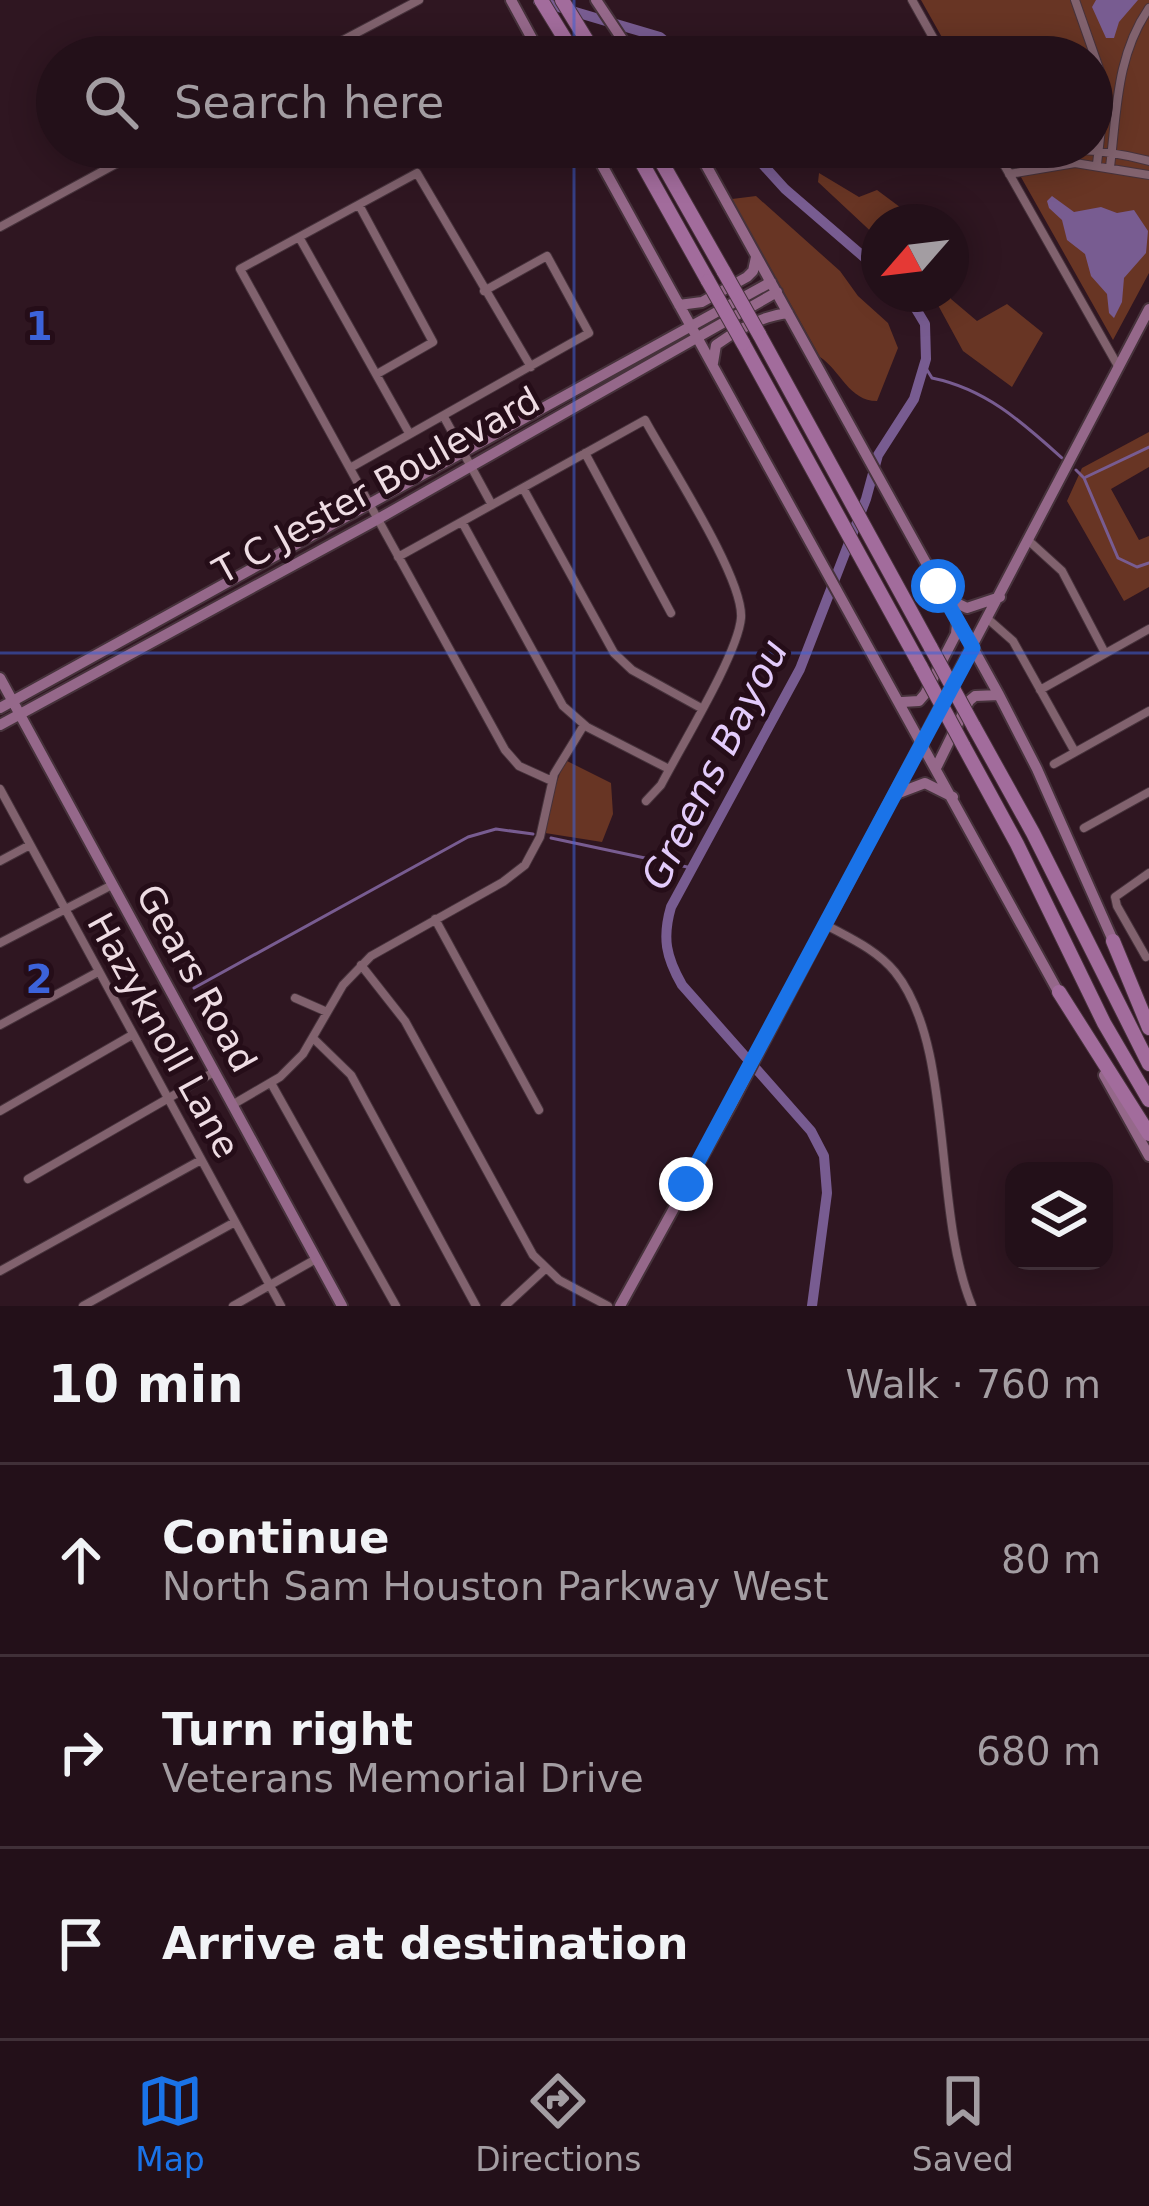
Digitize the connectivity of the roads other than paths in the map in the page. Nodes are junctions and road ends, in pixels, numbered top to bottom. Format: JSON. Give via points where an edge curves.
{"nodes":[{"id":1,"x":419,"y":0,"type":"edge"},
{"id":2,"x":511,"y":0,"type":"edge"},
{"id":3,"x":541,"y":0,"type":"edge"},
{"id":4,"x":562,"y":0,"type":"edge"},
{"id":5,"x":596,"y":0,"type":"edge"},
{"id":6,"x":912,"y":0,"type":"edge"},
{"id":7,"x":1076,"y":0,"type":"edge"},
{"id":8,"x":1149,"y":8,"type":"edge"},
{"id":9,"x":351,"y":36,"type":"edge"},
{"id":10,"x":530,"y":36,"type":"edge"},
{"id":11,"x":563,"y":36,"type":"edge"},
{"id":12,"x":584,"y":36,"type":"edge"},
{"id":13,"x":620,"y":36,"type":"edge"},
{"id":14,"x":932,"y":36,"type":"edge"},
{"id":15,"x":1088,"y":36,"type":"edge"},
{"id":16,"x":1115,"y":112,"type":"joint"},
{"id":17,"x":1113,"y":140,"type":"edge"},
{"id":18,"x":1113,"y":154,"type":"edge"},
{"id":19,"x":1149,"y":161,"type":"edge"},
{"id":20,"x":1113,"y":167,"type":"edge"},
{"id":21,"x":108,"y":168,"type":"edge"},
{"id":22,"x":604,"y":168,"type":"edge"},
{"id":23,"x":644,"y":168,"type":"edge"},
{"id":24,"x":665,"y":168,"type":"edge"},
{"id":25,"x":707,"y":168,"type":"edge"},
{"id":26,"x":1006,"y":168,"type":"edge"},
{"id":27,"x":1045,"y":168,"type":"edge"},
{"id":28,"x":1009,"y":174,"type":"junction"},
{"id":29,"x":1149,"y":176,"type":"edge"},
{"id":30,"x":359,"y":205,"type":"junction"},
{"id":31,"x":0,"y":227,"type":"edge"},
{"id":32,"x":299,"y":236,"type":"junction"},
{"id":33,"x":756,"y":255,"type":"junction"},
{"id":34,"x":774,"y":287,"type":"junction"},
{"id":35,"x":484,"y":291,"type":"junction"},
{"id":36,"x":679,"y":305,"type":"junction"},
{"id":37,"x":1149,"y":309,"type":"edge"},
{"id":38,"x":788,"y":313,"type":"junction"},
{"id":39,"x":694,"y":332,"type":"junction"},
{"id":40,"x":712,"y":365,"type":"junction"},
{"id":41,"x":531,"y":367,"type":"junction"},
{"id":42,"x":1119,"y":367,"type":"junction"},
{"id":43,"x":377,"y":374,"type":"junction"},
{"id":44,"x":554,"y":404,"type":"junction"},
{"id":45,"x":444,"y":416,"type":"junction"},
{"id":46,"x":561,"y":417,"type":"junction"},
{"id":47,"x":409,"y":433,"type":"junction"},
{"id":48,"x":464,"y":453,"type":"junction"},
{"id":49,"x":585,"y":453,"type":"junction"},
{"id":50,"x":471,"y":466,"type":"junction"},
{"id":51,"x":350,"y":468,"type":"junction"},
{"id":52,"x":523,"y":488,"type":"junction"},
{"id":53,"x":370,"y":505,"type":"junction"},
{"id":54,"x":492,"y":505,"type":"junction"},
{"id":55,"x":378,"y":519,"type":"junction"},
{"id":56,"x":461,"y":522,"type":"junction"},
{"id":57,"x":1029,"y":541,"type":"junction"},
{"id":58,"x":398,"y":557,"type":"junction"},
{"id":59,"x":223,"y":586,"type":"junction"},
{"id":60,"x":945,"y":597,"type":"junction"},
{"id":61,"x":1000,"y":597,"type":"junction"},
{"id":62,"x":230,"y":600,"type":"junction"},
{"id":63,"x":671,"y":614,"type":"dead end"},
{"id":64,"x":956,"y":619,"type":"junction"},
{"id":65,"x":988,"y":619,"type":"junction"},
{"id":66,"x":1149,"y":629,"type":"edge"},
{"id":67,"x":973,"y":648,"type":"junction"},
{"id":68,"x":105,"y":651,"type":"junction"},
{"id":69,"x":1106,"y":653,"type":"junction"},
{"id":70,"x":112,"y":664,"type":"junction"},
{"id":71,"x":0,"y":678,"type":"edge"},
{"id":72,"x":1040,"y":690,"type":"junction"},
{"id":73,"x":999,"y":695,"type":"junction"},
{"id":74,"x":13,"y":702,"type":"junction"},
{"id":75,"x":902,"y":702,"type":"junction"},
{"id":76,"x":701,"y":708,"type":"junction"},
{"id":77,"x":0,"y":709,"type":"edge"},
{"id":78,"x":1149,"y":711,"type":"edge"},
{"id":79,"x":20,"y":714,"type":"junction"},
{"id":80,"x":0,"y":725,"type":"edge"},
{"id":81,"x":584,"y":725,"type":"junction"},
{"id":82,"x":923,"y":742,"type":"junction"},
{"id":83,"x":1075,"y":752,"type":"junction"},
{"id":84,"x":1054,"y":764,"type":"dead end"},
{"id":85,"x":937,"y":766,"type":"junction"},
{"id":86,"x":669,"y":770,"type":"junction"},
{"id":87,"x":552,"y":781,"type":"junction"},
{"id":88,"x":0,"y":789,"type":"edge"},
{"id":89,"x":1149,"y":792,"type":"edge"},
{"id":90,"x":896,"y":794,"type":"junction"},
{"id":91,"x":953,"y":796,"type":"junction"},
{"id":92,"x":646,"y":801,"type":"dead end"},
{"id":93,"x":1084,"y":828,"type":"dead end"},
{"id":94,"x":30,"y":845,"type":"junction"},
{"id":95,"x":0,"y":861,"type":"edge"},
{"id":96,"x":1149,"y":873,"type":"edge"},
{"id":97,"x":112,"y":885,"type":"junction"},
{"id":98,"x":65,"y":910,"type":"junction"},
{"id":99,"x":435,"y":919,"type":"junction"},
{"id":100,"x":826,"y":925,"type":"junction"},
{"id":101,"x":1113,"y":941,"type":"junction"},
{"id":102,"x":0,"y":943,"type":"edge"},
{"id":103,"x":1144,"y":958,"type":"edge"},
{"id":104,"x":361,"y":965,"type":"junction"},
{"id":105,"x":98,"y":972,"type":"junction"},
{"id":106,"x":1059,"y":992,"type":"junction"},
{"id":107,"x":295,"y":998,"type":"dead end"},
{"id":108,"x":327,"y":1012,"type":"junction"},
{"id":109,"x":1149,"y":1014,"type":"edge"},
{"id":110,"x":1104,"y":1023,"type":"junction"},
{"id":111,"x":0,"y":1025,"type":"edge"},
{"id":112,"x":1149,"y":1028,"type":"edge"},
{"id":113,"x":132,"y":1035,"type":"junction"},
{"id":114,"x":314,"y":1039,"type":"junction"},
{"id":115,"x":1149,"y":1064,"type":"edge"},
{"id":116,"x":214,"y":1072,"type":"junction"},
{"id":117,"x":272,"y":1083,"type":"junction"},
{"id":118,"x":167,"y":1098,"type":"junction"},
{"id":119,"x":1149,"y":1100,"type":"edge"},
{"id":120,"x":232,"y":1105,"type":"junction"},
{"id":121,"x":539,"y":1110,"type":"dead end"},
{"id":122,"x":0,"y":1111,"type":"edge"},
{"id":123,"x":1149,"y":1120,"type":"edge"},
{"id":124,"x":1149,"y":1134,"type":"edge"},
{"id":125,"x":1149,"y":1156,"type":"edge"},
{"id":126,"x":201,"y":1160,"type":"junction"},
{"id":127,"x":28,"y":1179,"type":"dead end"},
{"id":128,"x":235,"y":1222,"type":"junction"},
{"id":129,"x":316,"y":1259,"type":"junction"},
{"id":130,"x":545,"y":1269,"type":"junction"},
{"id":131,"x":0,"y":1271,"type":"edge"},
{"id":132,"x":270,"y":1285,"type":"junction"},
{"id":133,"x":83,"y":1306,"type":"edge"},
{"id":134,"x":233,"y":1306,"type":"edge"},
{"id":135,"x":281,"y":1306,"type":"edge"},
{"id":136,"x":341,"y":1306,"type":"edge"},
{"id":137,"x":396,"y":1306,"type":"edge"},
{"id":138,"x":476,"y":1306,"type":"edge"},
{"id":139,"x":506,"y":1306,"type":"edge"},
{"id":140,"x":608,"y":1306,"type":"edge"},
{"id":141,"x":620,"y":1306,"type":"edge"},
{"id":142,"x":972,"y":1306,"type":"edge"}],
"edges":[{"from":1,"to":9,"type":"street"},
{"from":2,"to":10,"type":"main road"},
{"from":3,"to":11,"type":"highway"},
{"from":4,"to":12,"type":"highway"},
{"from":5,"to":13,"type":"main road"},
{"from":6,"to":14,"type":"street"},
{"from":7,"to":15,"type":"street"},
{"from":8,"to":16,"type":"street","via":[[1126,52]]},
{"from":16,"to":17,"type":"street"},
{"from":18,"to":19,"type":"street"},
{"from":20,"to":29,"type":"street"},
{"from":21,"to":31,"type":"street"},
{"from":22,"to":36,"type":"main road"},
{"from":23,"to":110,"type":"highway","bridge":true,"via":[[1017,844]]},
{"from":24,"to":115,"type":"highway","bridge":true,"via":[[1033,833]]},
{"from":25,"to":33,"type":"main road"},
{"from":26,"to":28,"type":"street"},
{"from":27,"to":28,"type":"street"},
{"from":28,"to":42,"type":"street"},
{"from":30,"to":32,"type":"street"},
{"from":30,"to":35,"type":"street","via":[[417,173]]},
{"from":30,"to":43,"type":"street","via":[[433,342]]},
{"from":32,"to":43,"type":"street"},
{"from":32,"to":51,"type":"street","via":[[240,269]]},
{"from":33,"to":34,"type":"main road"},
{"from":33,"to":36,"type":"main road","via":[[747,277]]},
{"from":34,"to":38,"type":"main road"},
{"from":34,"to":39,"type":"main road","name":"T C Jester Boulevard"},
{"from":35,"to":41,"type":"street"},
{"from":35,"to":41,"type":"street","via":[[548,256],[589,333]]},
{"from":36,"to":39,"type":"main road"},
{"from":37,"to":42,"type":"main road"},
{"from":38,"to":40,"type":"main road","via":[[723,339]]},
{"from":38,"to":60,"type":"main road"},
{"from":39,"to":40,"type":"main road"},
{"from":39,"to":44,"type":"main road","name":"T C Jester Boulevard"},
{"from":39,"to":46,"type":"main road","name":"T C Jester Boulevard"},
{"from":40,"to":75,"type":"main road"},
{"from":41,"to":45,"type":"street"},
{"from":42,"to":57,"type":"main road"},
{"from":43,"to":47,"type":"street"},
{"from":44,"to":46,"type":"main road"},
{"from":44,"to":48,"type":"main road","name":"T C Jester Boulevard"},
{"from":45,"to":47,"type":"street"},
{"from":45,"to":48,"type":"street"},
{"from":46,"to":50,"type":"main road","name":"T C Jester Boulevard"},
{"from":47,"to":51,"type":"street"},
{"from":48,"to":50,"type":"street"},
{"from":48,"to":53,"type":"main road","name":"T C Jester Boulevard"},
{"from":49,"to":52,"type":"street"},
{"from":49,"to":63,"type":"street"},
{"from":49,"to":76,"type":"street","via":[[645,420],[727,570],[740,602],[738,634]]},
{"from":50,"to":54,"type":"street"},
{"from":50,"to":55,"type":"main road","name":"T C Jester Boulevard"},
{"from":51,"to":53,"type":"street"},
{"from":52,"to":54,"type":"street"},
{"from":52,"to":76,"type":"street","via":[[614,653]]},
{"from":53,"to":55,"type":"street"},
{"from":53,"to":59,"type":"main road","name":"T C Jester Boulevard"},
{"from":54,"to":56,"type":"street"},
{"from":55,"to":58,"type":"street"},
{"from":55,"to":62,"type":"main road","name":"T C Jester Boulevard"},
{"from":56,"to":58,"type":"street"},
{"from":56,"to":81,"type":"street","via":[[558,699]]},
{"from":57,"to":61,"type":"main road"},
{"from":57,"to":69,"type":"street","via":[[1062,572]]},
{"from":58,"to":87,"type":"street","via":[[505,750]]},
{"from":59,"to":62,"type":"main road"},
{"from":59,"to":68,"type":"main road","name":"T C Jester Boulevard"},
{"from":60,"to":61,"type":"main road","via":[[967,608]]},
{"from":60,"to":64,"type":"main road"},
{"from":61,"to":65,"type":"main road"},
{"from":62,"to":70,"type":"main road","name":"T C Jester Boulevard"},
{"from":64,"to":67,"type":"main road"},
{"from":64,"to":75,"type":"main road","via":[[925,694]]},
{"from":65,"to":67,"type":"main road"},
{"from":65,"to":72,"type":"street","via":[[1013,641]]},
{"from":66,"to":69,"type":"street"},
{"from":67,"to":73,"type":"main road"},
{"from":67,"to":82,"type":"main road"},
{"from":68,"to":70,"type":"main road"},
{"from":68,"to":74,"type":"main road","name":"T C Jester Boulevard"},
{"from":69,"to":72,"type":"street"},
{"from":70,"to":79,"type":"main road","name":"T C Jester Boulevard"},
{"from":71,"to":74,"type":"main road","name":"Gears Road"},
{"from":72,"to":83,"type":"street"},
{"from":73,"to":85,"type":"main road","via":[[969,701]]},
{"from":73,"to":101,"type":"main road"},
{"from":74,"to":77,"type":"main road","name":"T C Jester Boulevard"},
{"from":74,"to":79,"type":"main road","name":"Gears Road"},
{"from":75,"to":82,"type":"main road"},
{"from":76,"to":86,"type":"street"},
{"from":78,"to":83,"type":"street"},
{"from":79,"to":80,"type":"main road","name":"T C Jester Boulevard"},
{"from":79,"to":97,"type":"main road","name":"Gears Road"},
{"from":81,"to":86,"type":"street"},
{"from":81,"to":87,"type":"street"},
{"from":82,"to":85,"type":"main road"},
{"from":82,"to":90,"type":"main road"},
{"from":83,"to":84,"type":"street"},
{"from":85,"to":91,"type":"main road"},
{"from":86,"to":92,"type":"street"},
{"from":87,"to":99,"type":"street","via":[[525,865]]},
{"from":88,"to":94,"type":"street","name":"Hazyknoll Lane"},
{"from":89,"to":93,"type":"street"},
{"from":90,"to":91,"type":"main road","via":[[925,783]]},
{"from":90,"to":100,"type":"main road"},
{"from":91,"to":106,"type":"main road"},
{"from":94,"to":95,"type":"street"},
{"from":94,"to":98,"type":"street","name":"Hazyknoll Lane"},
{"from":96,"to":103,"type":"street","via":[[1115,897]]},
{"from":97,"to":98,"type":"street"},
{"from":97,"to":116,"type":"main road","name":"Gears Road"},
{"from":98,"to":102,"type":"street"},
{"from":98,"to":105,"type":"street","name":"Hazyknoll Lane"},
{"from":99,"to":104,"type":"street"},
{"from":99,"to":121,"type":"street"},
{"from":100,"to":141,"type":"main road"},
{"from":100,"to":142,"type":"street","via":[[892,968],[922,1026],[950,1225]]},
{"from":101,"to":109,"type":"main road"},
{"from":101,"to":112,"type":"highway"},
{"from":104,"to":108,"type":"street"},
{"from":104,"to":130,"type":"street","via":[[405,1021]]},
{"from":105,"to":111,"type":"street"},
{"from":105,"to":113,"type":"street","name":"Hazyknoll Lane"},
{"from":106,"to":124,"type":"highway"},
{"from":106,"to":125,"type":"main road"},
{"from":107,"to":108,"type":"street"},
{"from":108,"to":114,"type":"street"},
{"from":110,"to":119,"type":"highway"},
{"from":110,"to":123,"type":"highway"},
{"from":113,"to":118,"type":"street","name":"Hazyknoll Lane"},
{"from":113,"to":122,"type":"street"},
{"from":114,"to":117,"type":"street"},
{"from":114,"to":138,"type":"street","via":[[351,1075]]},
{"from":116,"to":118,"type":"street"},
{"from":116,"to":120,"type":"main road","name":"Gears Road"},
{"from":117,"to":120,"type":"street"},
{"from":117,"to":137,"type":"street"},
{"from":118,"to":126,"type":"street","name":"Hazyknoll Lane"},
{"from":118,"to":127,"type":"street"},
{"from":120,"to":129,"type":"main road","name":"Gears Road"},
{"from":126,"to":128,"type":"street","name":"Hazyknoll Lane"},
{"from":126,"to":131,"type":"street"},
{"from":128,"to":132,"type":"street","name":"Hazyknoll Lane"},
{"from":128,"to":133,"type":"street"},
{"from":129,"to":132,"type":"street"},
{"from":129,"to":136,"type":"main road","name":"Gears Road"},
{"from":130,"to":139,"type":"street"},
{"from":130,"to":140,"type":"street"},
{"from":132,"to":134,"type":"street"},
{"from":132,"to":135,"type":"street","name":"Hazyknoll Lane"}]}
